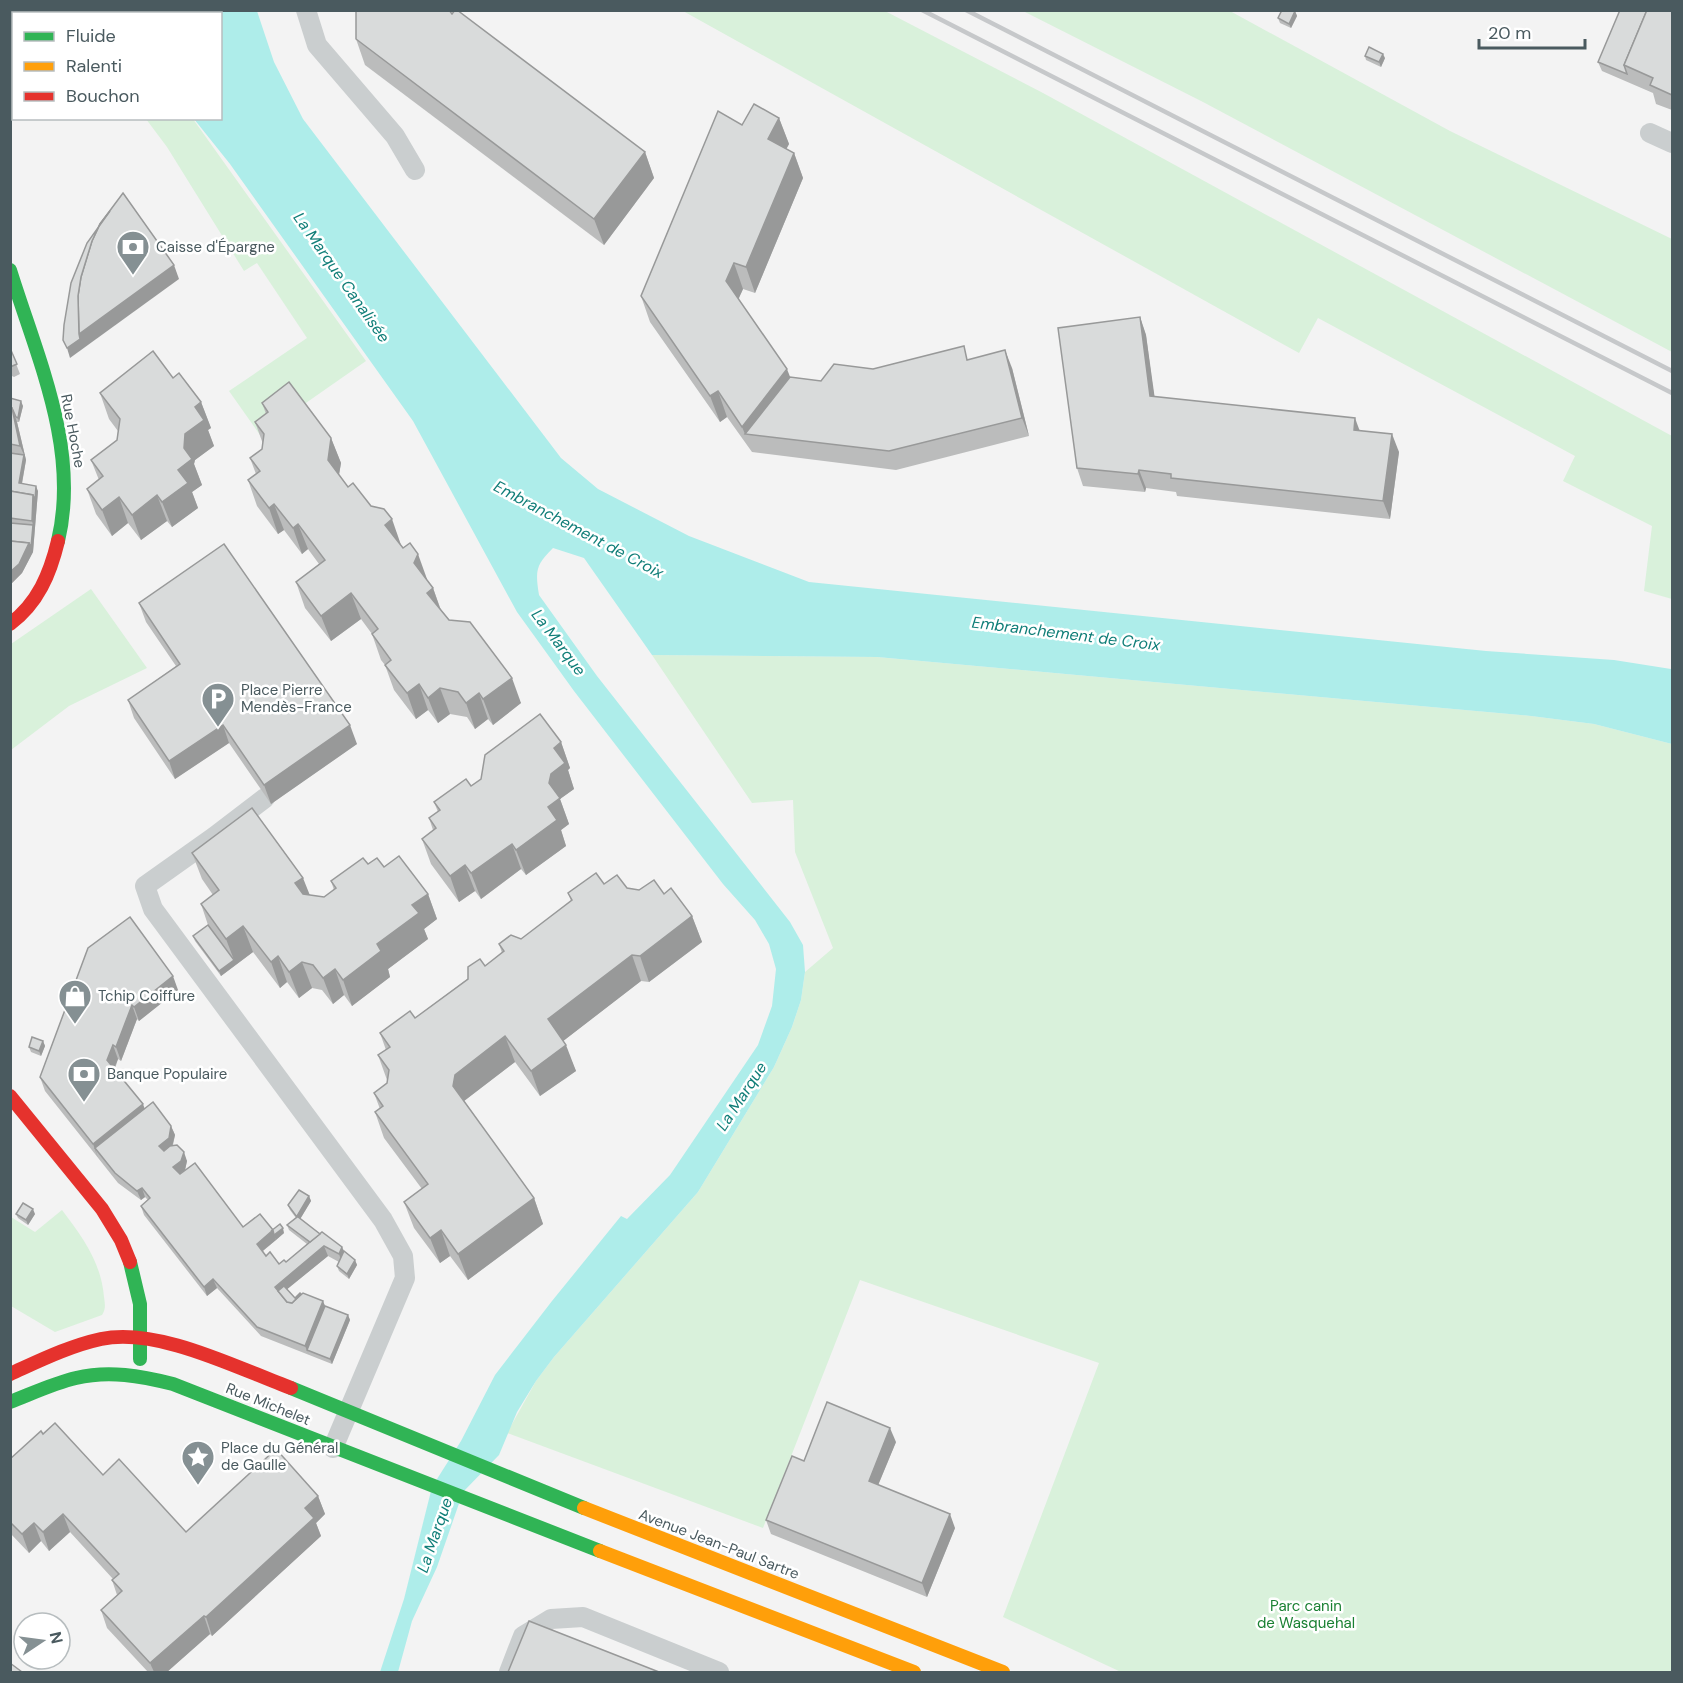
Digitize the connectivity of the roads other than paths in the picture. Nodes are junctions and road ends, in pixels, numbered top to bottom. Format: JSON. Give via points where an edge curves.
{"nodes":[{"id":1,"x":306,"y":10,"type":"edge"},
{"id":2,"x":1650,"y":133,"type":"dead end"},
{"id":3,"x":1672,"y":143,"type":"edge"},
{"id":4,"x":415,"y":170,"type":"dead end"},
{"id":5,"x":10,"y":270,"type":"edge"},
{"id":6,"x":10,"y":624,"type":"edge"},
{"id":7,"x":265,"y":798,"type":"edge"},
{"id":8,"x":10,"y":1096,"type":"edge"},
{"id":9,"x":142,"y":1338,"type":"junction"},
{"id":10,"x":10,"y":1374,"type":"edge"},
{"id":11,"x":139,"y":1376,"type":"junction"},
{"id":12,"x":10,"y":1402,"type":"edge"},
{"id":13,"x":349,"y":1411,"type":"junction"},
{"id":14,"x":417,"y":1440,"type":"junction"},
{"id":15,"x":333,"y":1448,"type":"junction"},
{"id":16,"x":397,"y":1472,"type":"junction"},
{"id":17,"x":509,"y":1672,"type":"edge"},
{"id":18,"x":719,"y":1672,"type":"edge"},
{"id":19,"x":914,"y":1672,"type":"edge"},
{"id":20,"x":1003,"y":1672,"type":"edge"}],
"edges":[{"from":1,"to":4,"type":"lane","via":[[317,45],[394,136]]},
{"from":2,"to":3,"type":"lane"},
{"from":5,"to":6,"type":"street","name":"Rue Hoche","via":[[58,420],[66,476],[61,531],[46,582],[26,612]]},
{"from":7,"to":13,"type":"lane","via":[[145,886],[153,909],[383,1220],[403,1256],[405,1278]]},
{"from":8,"to":9,"type":"street","via":[[100,1207],[125,1248],[138,1287]]},
{"from":9,"to":10,"type":"street","name":"Rue Michelet","via":[[102,1339]]},
{"from":9,"to":11,"type":"street"},
{"from":9,"to":13,"type":"street","name":"Rue Michelet","via":[[194,1351]]},
{"from":11,"to":12,"type":"street","name":"Rue Michelet","via":[[105,1374],[75,1378]]},
{"from":11,"to":15,"type":"street","name":"Rue Michelet","via":[[192,1391]]},
{"from":13,"to":14,"type":"street","name":"Rue Michelet"},
{"from":13,"to":15,"type":"lane"},
{"from":14,"to":16,"type":"lane"},
{"from":14,"to":20,"type":"street","name":"Avenue Jean-Paul Sartre"},
{"from":15,"to":16,"type":"street","name":"Rue Michelet"},
{"from":16,"to":19,"type":"street","name":"Rue Michelet"},
{"from":17,"to":18,"type":"lane","via":[[523,1636],[551,1619],[583,1617]]}]}
